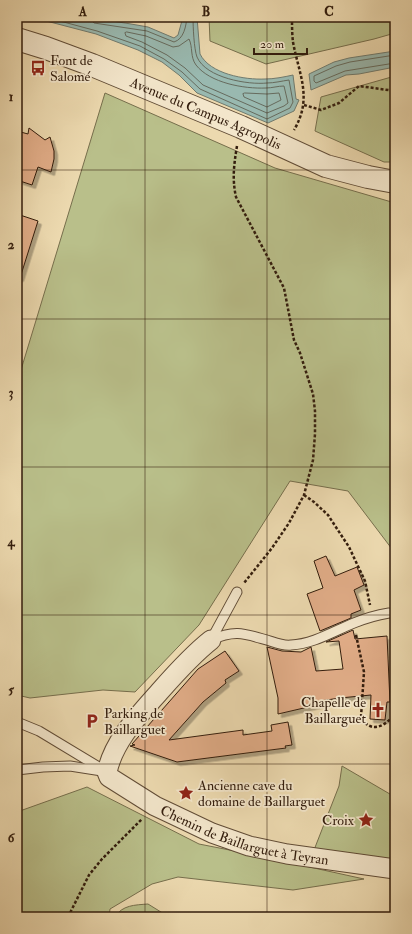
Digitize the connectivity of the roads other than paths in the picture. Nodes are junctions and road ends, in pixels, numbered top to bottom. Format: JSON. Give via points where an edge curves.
{"nodes":[{"id":1,"x":17,"y":39,"type":"edge"},
{"id":2,"x":395,"y":182,"type":"edge"},
{"id":3,"x":236,"y":592,"type":"road end"},
{"id":4,"x":389,"y":613,"type":"dead end"},
{"id":5,"x":211,"y":640,"type":"junction"},
{"id":6,"x":17,"y":722,"type":"edge"},
{"id":7,"x":17,"y":770,"type":"edge"},
{"id":8,"x":107,"y":772,"type":"junction"},
{"id":9,"x":395,"y":869,"type":"edge"}],
"edges":[{"from":1,"to":2,"type":"street","name":"Avenue du Campus Agropolis","via":[[92,65],[241,127],[326,166]]},
{"from":3,"to":5,"type":"lane"},
{"from":4,"to":5,"type":"lane","via":[[369,617],[305,642],[290,645],[237,633]]},
{"from":5,"to":8,"type":"street","via":[[190,658],[134,721],[121,738]]},
{"from":6,"to":8,"type":"lane","via":[[39,731]]},
{"from":7,"to":8,"type":"lane","via":[[70,766]]},
{"from":8,"to":9,"type":"street","name":"Chemin de Baillarguet à Teyran","via":[[114,780],[155,806],[200,828],[249,846]]}]}
